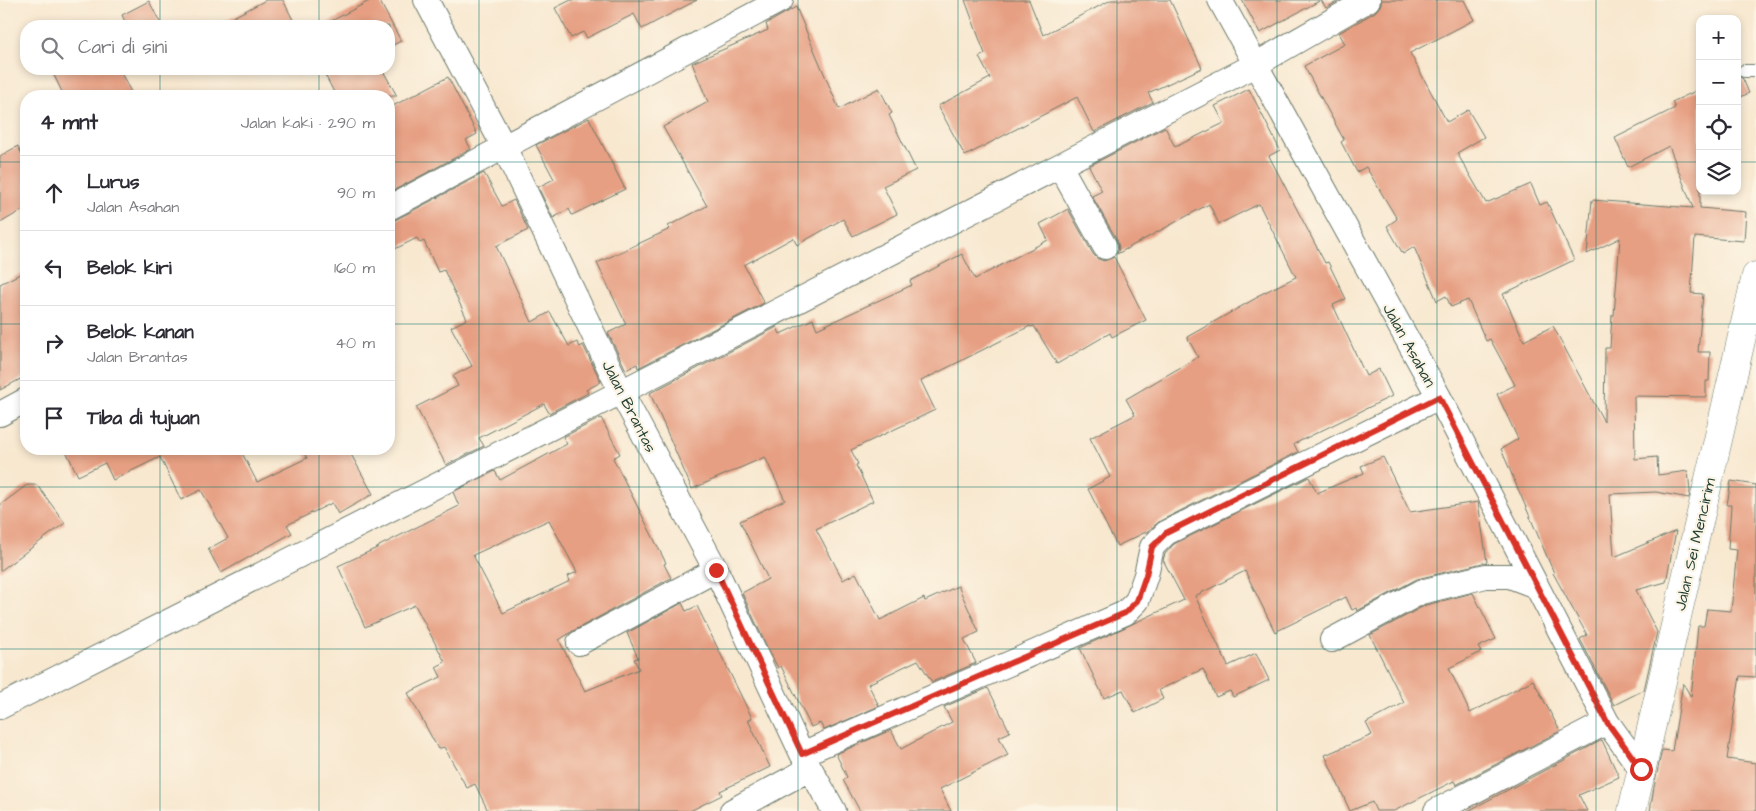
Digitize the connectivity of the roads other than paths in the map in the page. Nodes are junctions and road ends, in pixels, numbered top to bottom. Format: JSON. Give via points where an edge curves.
{"nodes":[{"id":1,"x":426,"y":0,"type":"edge"},
{"id":2,"x":781,"y":0,"type":"edge"},
{"id":3,"x":1220,"y":0,"type":"edge"},
{"id":4,"x":1368,"y":0,"type":"edge"},
{"id":5,"x":1255,"y":65,"type":"junction"},
{"id":6,"x":504,"y":147,"type":"junction"},
{"id":7,"x":1060,"y":166,"type":"junction"},
{"id":8,"x":395,"y":205,"type":"edge"},
{"id":9,"x":1105,"y":246,"type":"dead end"},
{"id":10,"x":1756,"y":276,"type":"edge"},
{"id":11,"x":621,"y":392,"type":"junction"},
{"id":12,"x":1439,"y":397,"type":"junction"},
{"id":13,"x":20,"y":403,"type":"edge"},
{"id":14,"x":0,"y":414,"type":"edge"},
{"id":15,"x":716,"y":570,"type":"junction"},
{"id":16,"x":1536,"y":586,"type":"junction"},
{"id":17,"x":1332,"y":640,"type":"dead end"},
{"id":18,"x":579,"y":643,"type":"dead end"},
{"id":19,"x":0,"y":707,"type":"edge"},
{"id":20,"x":1607,"y":722,"type":"junction"},
{"id":21,"x":805,"y":762,"type":"junction"},
{"id":22,"x":1641,"y":769,"type":"junction"},
{"id":23,"x":732,"y":811,"type":"edge"},
{"id":24,"x":834,"y":811,"type":"edge"},
{"id":25,"x":1436,"y":811,"type":"edge"},
{"id":26,"x":1632,"y":811,"type":"edge"}],
"edges":[{"from":1,"to":6,"type":"street","name":"Jalan Brantas"},
{"from":2,"to":6,"type":"street"},
{"from":3,"to":5,"type":"street","name":"Jalan Asahan"},
{"from":4,"to":5,"type":"street"},
{"from":5,"to":7,"type":"street"},
{"from":5,"to":12,"type":"street","name":"Jalan Asahan"},
{"from":6,"to":8,"type":"street"},
{"from":6,"to":11,"type":"street","name":"Jalan Brantas"},
{"from":7,"to":9,"type":"street"},
{"from":7,"to":11,"type":"street"},
{"from":10,"to":22,"type":"street","name":"Jalan Sei Mencirim"},
{"from":11,"to":15,"type":"street","name":"Jalan Brantas"},
{"from":11,"to":19,"type":"street"},
{"from":12,"to":16,"type":"street","name":"Jalan Asahan"},
{"from":12,"to":21,"type":"street","via":[[1166,533],[1152,547],[1137,601],[1125,613]]},
{"from":13,"to":14,"type":"street"},
{"from":15,"to":18,"type":"street"},
{"from":15,"to":21,"type":"street","name":"Jalan Brantas"},
{"from":16,"to":17,"type":"street","via":[[1510,576],[1486,576],[1421,592]]},
{"from":16,"to":20,"type":"street","name":"Jalan Asahan"},
{"from":20,"to":22,"type":"street","name":"Jalan Asahan"},
{"from":20,"to":25,"type":"street"},
{"from":21,"to":23,"type":"street"},
{"from":21,"to":24,"type":"street","name":"Jalan Brantas"},
{"from":22,"to":26,"type":"street","name":"Jalan Sei Mencirim"}]}
